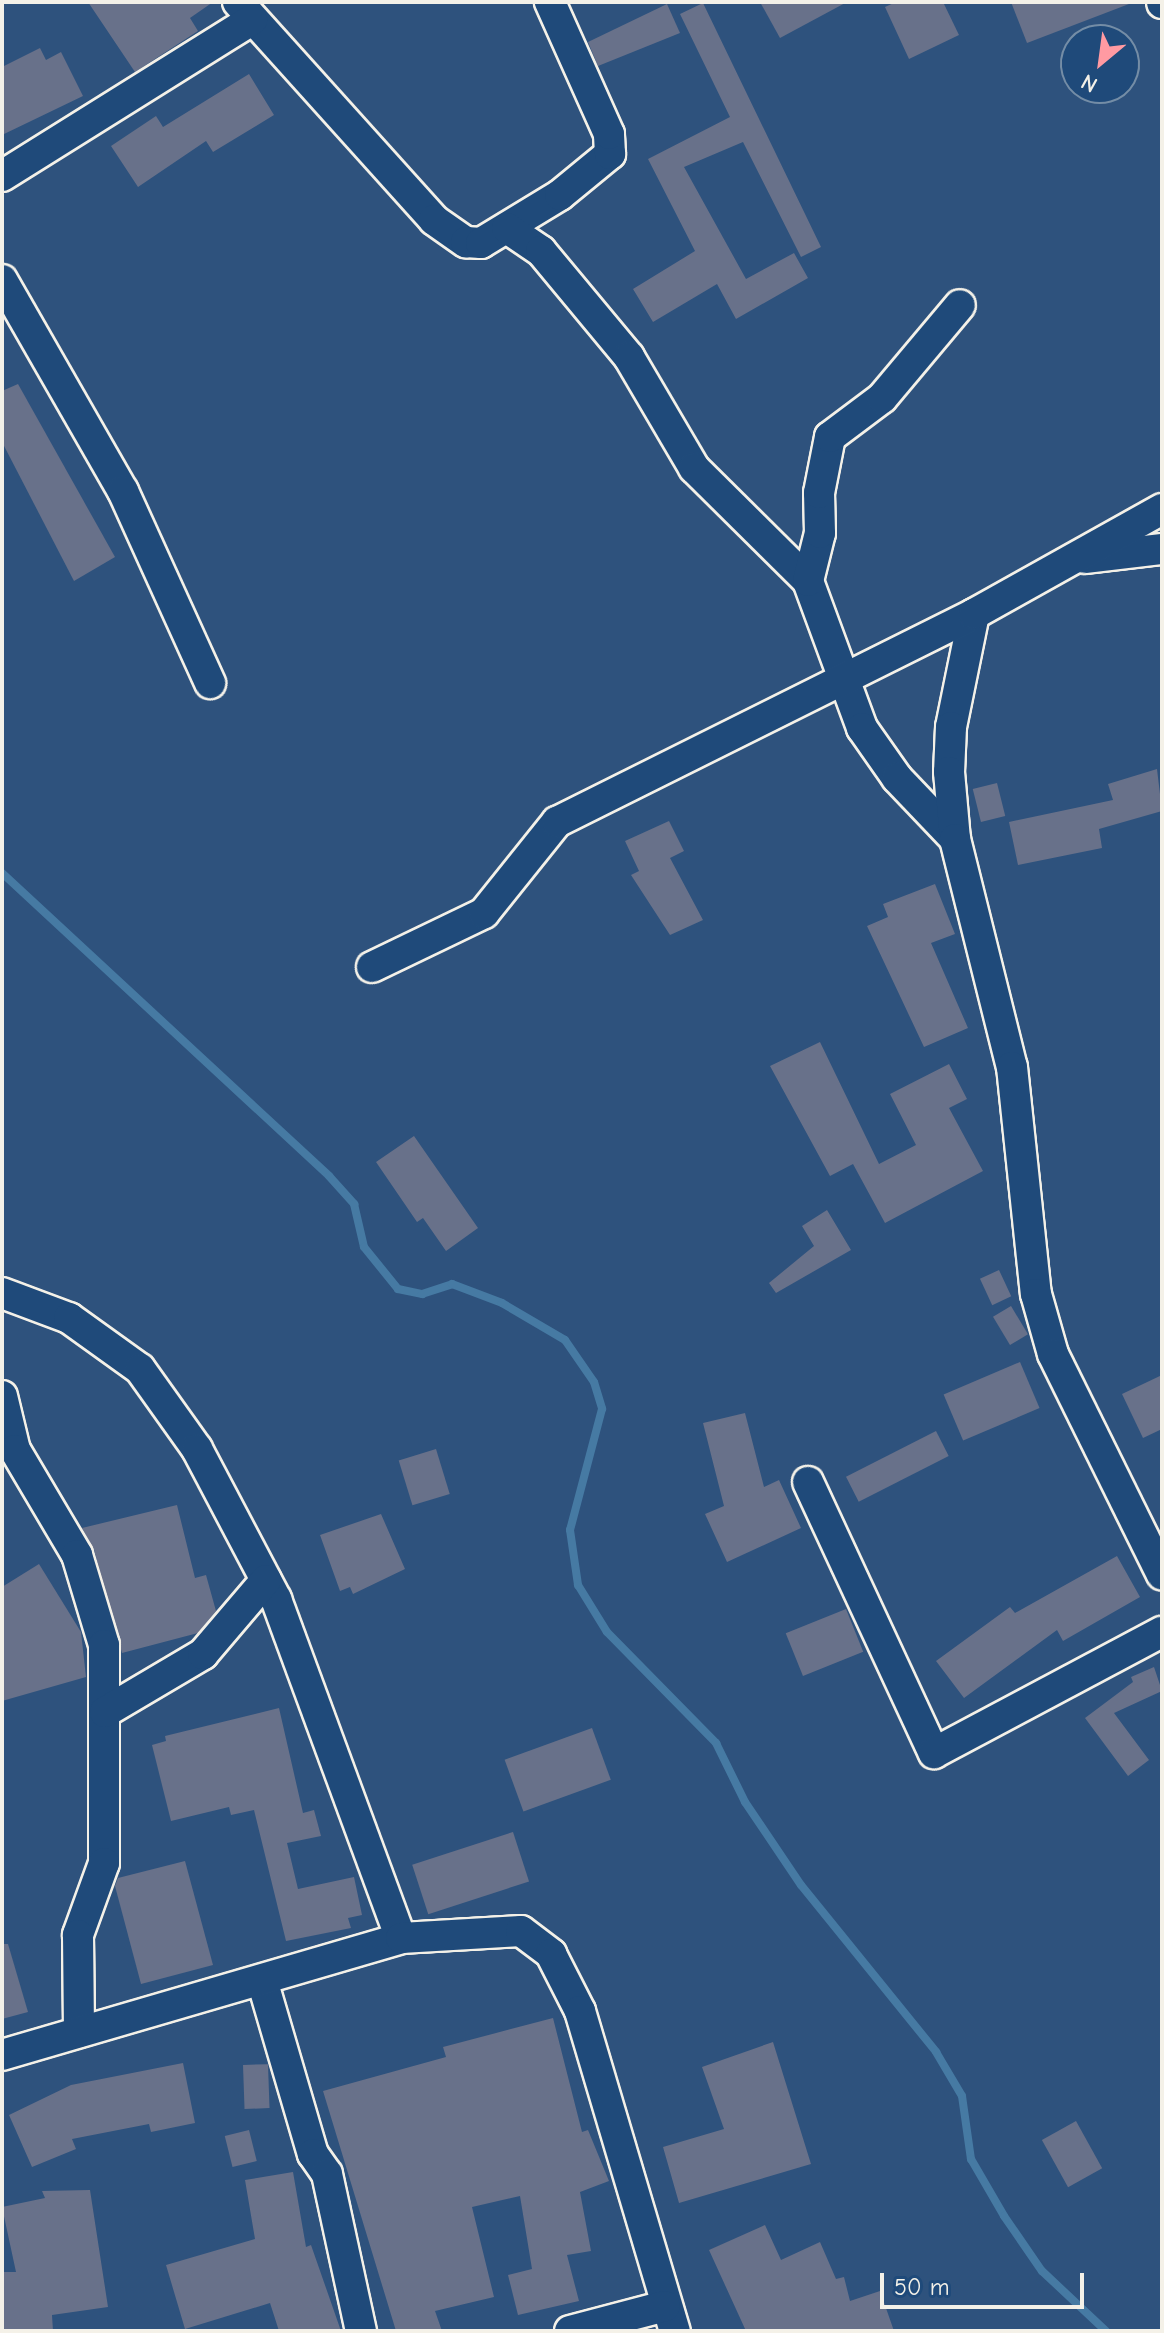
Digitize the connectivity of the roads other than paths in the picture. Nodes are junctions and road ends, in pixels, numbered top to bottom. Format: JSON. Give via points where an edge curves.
{"nodes":[{"id":1,"x":550,"y":2,"type":"edge"},
{"id":2,"x":245,"y":11,"type":"edge"},
{"id":3,"x":2,"y":176,"type":"edge"},
{"id":4,"x":507,"y":228,"type":"junction"},
{"id":5,"x":2,"y":280,"type":"edge"},
{"id":6,"x":960,"y":305,"type":"dead end"},
{"id":7,"x":1162,"y":509,"type":"edge"},
{"id":8,"x":1162,"y":549,"type":"edge"},
{"id":9,"x":1068,"y":560,"type":"junction"},
{"id":10,"x":808,"y":581,"type":"junction"},
{"id":11,"x":974,"y":614,"type":"junction"},
{"id":12,"x":844,"y":681,"type":"junction"},
{"id":13,"x":210,"y":683,"type":"dead end"},
{"id":14,"x":955,"y":839,"type":"junction"},
{"id":15,"x":372,"y":967,"type":"dead end"},
{"id":16,"x":2,"y":1293,"type":"edge"},
{"id":17,"x":2,"y":1396,"type":"edge"},
{"id":18,"x":808,"y":1482,"type":"dead end"},
{"id":19,"x":1162,"y":1575,"type":"edge"},
{"id":20,"x":266,"y":1580,"type":"junction"},
{"id":21,"x":1162,"y":1632,"type":"edge"},
{"id":22,"x":105,"y":1712,"type":"junction"},
{"id":23,"x":401,"y":1938,"type":"junction"},
{"id":24,"x":262,"y":1980,"type":"junction"},
{"id":25,"x":79,"y":2032,"type":"junction"},
{"id":26,"x":2,"y":2055,"type":"edge"},
{"id":27,"x":670,"y":2318,"type":"edge"},
{"id":28,"x":361,"y":2331,"type":"edge"},
{"id":29,"x":570,"y":2331,"type":"edge"}],
"edges":[{"from":1,"to":4,"type":"street","via":[[609,134],[610,154]]},
{"from":2,"to":3,"type":"street"},
{"from":2,"to":4,"type":"street","via":[[450,234],[481,243]]},
{"from":4,"to":10,"type":"street","via":[[541,251],[629,357],[694,468]]},
{"from":5,"to":13,"type":"street","via":[[123,491]]},
{"from":6,"to":10,"type":"street","via":[[882,398],[830,437],[819,493],[820,533]]},
{"from":7,"to":9,"type":"street"},
{"from":8,"to":9,"type":"street"},
{"from":9,"to":11,"type":"street"},
{"from":10,"to":12,"type":"street"},
{"from":11,"to":12,"type":"street"},
{"from":11,"to":14,"type":"street","via":[[951,727]]},
{"from":12,"to":14,"type":"street","via":[[862,728],[897,778]]},
{"from":12,"to":15,"type":"street","via":[[557,822],[484,913]]},
{"from":14,"to":19,"type":"street","via":[[1012,1067],[1036,1294],[1053,1354]]},
{"from":16,"to":20,"type":"street","via":[[69,1318],[140,1369],[197,1449]]},
{"from":17,"to":22,"type":"street","via":[[15,1450],[32,1470],[87,1586],[104,1645]]},
{"from":18,"to":21,"type":"street","via":[[934,1753]]},
{"from":20,"to":22,"type":"street","via":[[203,1654]]},
{"from":20,"to":23,"type":"street"},
{"from":22,"to":25,"type":"street","via":[[104,1863],[78,1935]]},
{"from":23,"to":24,"type":"street"},
{"from":23,"to":27,"type":"street","via":[[521,1931],[551,1954],[580,2011]]},
{"from":24,"to":25,"type":"street"},
{"from":24,"to":28,"type":"street","via":[[313,2154],[327,2174]]},
{"from":25,"to":26,"type":"street"},
{"from":27,"to":29,"type":"street"}]}
